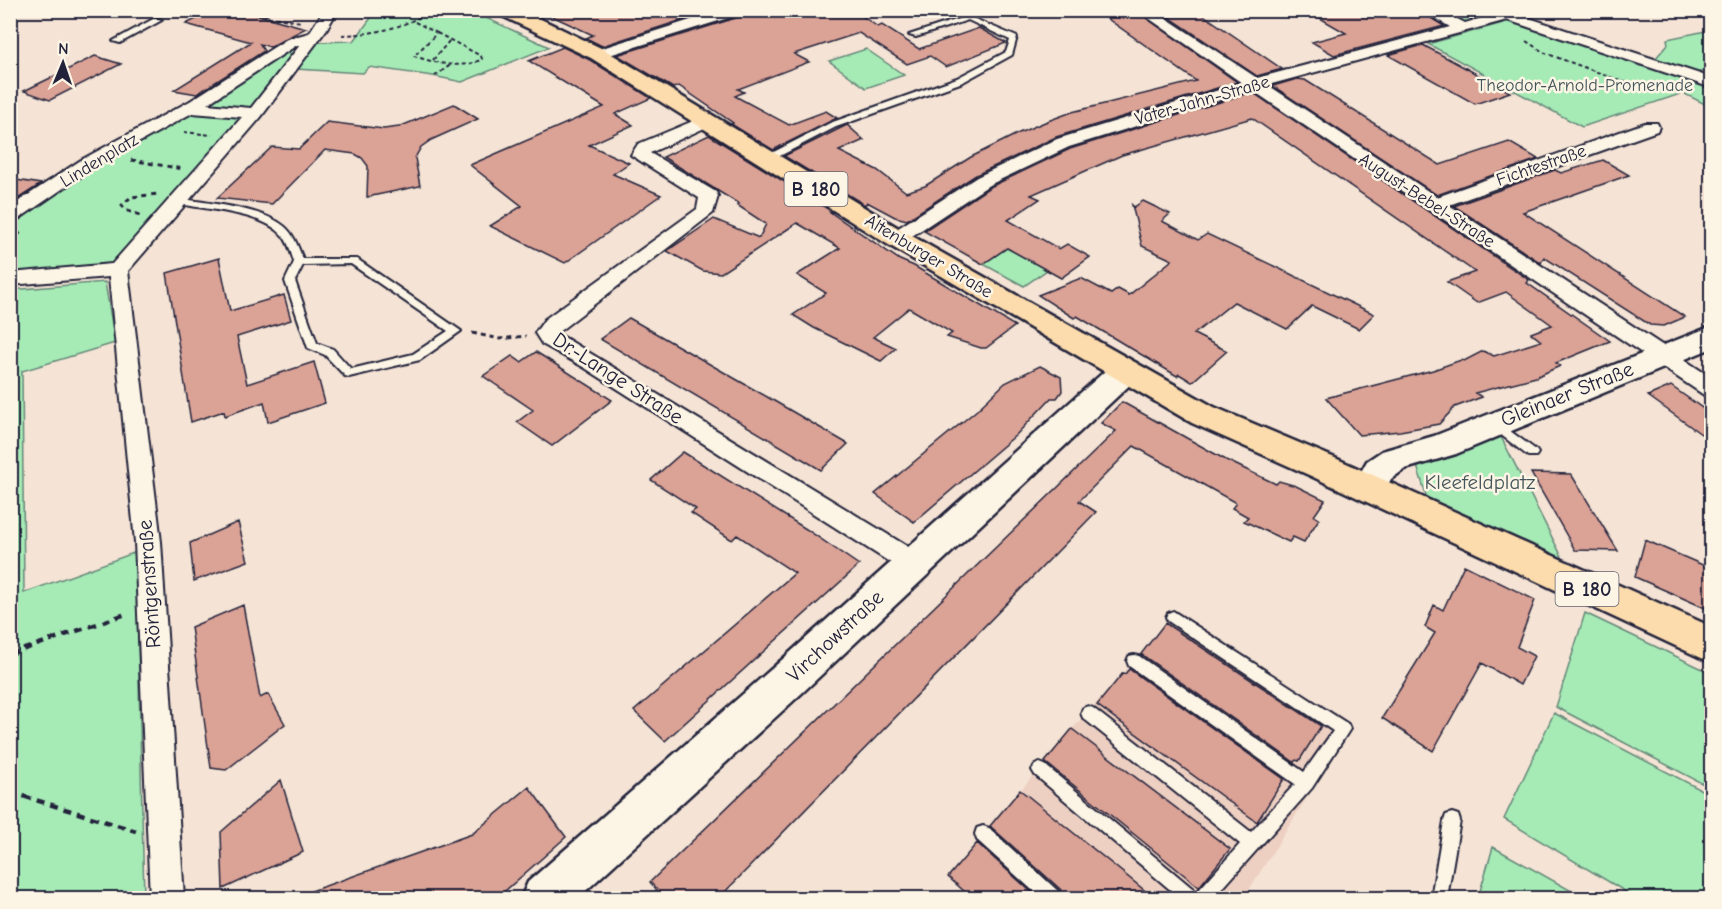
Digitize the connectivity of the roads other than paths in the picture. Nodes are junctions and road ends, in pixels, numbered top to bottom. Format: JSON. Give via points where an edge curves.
{"nodes":[{"id":1,"x":331,"y":10,"type":"edge"},
{"id":2,"x":505,"y":10,"type":"edge"},
{"id":3,"x":739,"y":10,"type":"edge"},
{"id":4,"x":1144,"y":10,"type":"edge"},
{"id":5,"x":1428,"y":10,"type":"edge"},
{"id":6,"x":1528,"y":10,"type":"edge"},
{"id":7,"x":1500,"y":13,"type":"edge"},
{"id":8,"x":158,"y":20,"type":"dead end"},
{"id":9,"x":1462,"y":27,"type":"junction"},
{"id":10,"x":318,"y":32,"type":"junction"},
{"id":11,"x":913,"y":35,"type":"dead end"},
{"id":12,"x":117,"y":41,"type":"dead end"},
{"id":13,"x":598,"y":54,"type":"junction"},
{"id":14,"x":1712,"y":83,"type":"edge"},
{"id":15,"x":1253,"y":85,"type":"junction"},
{"id":16,"x":189,"y":108,"type":"junction"},
{"id":17,"x":255,"y":112,"type":"junction"},
{"id":18,"x":705,"y":121,"type":"junction"},
{"id":19,"x":1651,"y":127,"type":"dead end"},
{"id":20,"x":767,"y":159,"type":"junction"},
{"id":21,"x":179,"y":201,"type":"junction"},
{"id":22,"x":1433,"y":204,"type":"junction"},
{"id":23,"x":10,"y":216,"type":"edge"},
{"id":24,"x":896,"y":238,"type":"junction"},
{"id":25,"x":299,"y":262,"type":"junction"},
{"id":26,"x":118,"y":270,"type":"junction"},
{"id":27,"x":10,"y":279,"type":"edge"},
{"id":28,"x":1712,"y":336,"type":"edge"},
{"id":29,"x":1660,"y":356,"type":"junction"},
{"id":30,"x":1125,"y":371,"type":"junction"},
{"id":31,"x":1712,"y":389,"type":"edge"},
{"id":32,"x":1495,"y":424,"type":"junction"},
{"id":33,"x":1532,"y":453,"type":"dead end"},
{"id":34,"x":1369,"y":488,"type":"junction"},
{"id":35,"x":914,"y":564,"type":"junction"},
{"id":36,"x":1173,"y":617,"type":"dead end"},
{"id":37,"x":1712,"y":646,"type":"edge"},
{"id":38,"x":1134,"y":661,"type":"dead end"},
{"id":39,"x":1088,"y":713,"type":"dead end"},
{"id":40,"x":1040,"y":770,"type":"dead end"},
{"id":41,"x":1306,"y":783,"type":"junction"},
{"id":42,"x":1452,"y":821,"type":"dead end"},
{"id":43,"x":984,"y":834,"type":"dead end"},
{"id":44,"x":1252,"y":843,"type":"junction"},
{"id":45,"x":167,"y":898,"type":"edge"},
{"id":46,"x":545,"y":898,"type":"edge"},
{"id":47,"x":1053,"y":898,"type":"edge"},
{"id":48,"x":1192,"y":898,"type":"edge"},
{"id":49,"x":1203,"y":898,"type":"edge"},
{"id":50,"x":1439,"y":898,"type":"edge"}],
"edges":[{"from":1,"to":10,"type":"street"},
{"from":2,"to":13,"type":"main road","name":"Altenburger Straße","number":"B 180"},
{"from":3,"to":13,"type":"street"},
{"from":4,"to":15,"type":"street","name":"August-Bebel-Straße"},
{"from":5,"to":9,"type":"street"},
{"from":6,"to":7,"type":"street","name":"Vater-Jahn-Straße"},
{"from":7,"to":9,"type":"street","name":"Vater-Jahn-Straße"},
{"from":7,"to":14,"type":"street"},
{"from":8,"to":12,"type":"lane"},
{"from":9,"to":15,"type":"street","name":"Vater-Jahn-Straße"},
{"from":10,"to":16,"type":"street","name":"Lindenplatz","via":[[292,42]]},
{"from":10,"to":17,"type":"street"},
{"from":11,"to":20,"type":"lane","via":[[968,18],[1014,39],[1009,52],[960,80],[833,125]]},
{"from":13,"to":18,"type":"main road","name":"Altenburger Straße","number":"B 180"},
{"from":15,"to":22,"type":"street","name":"August-Bebel-Straße"},
{"from":15,"to":24,"type":"street","name":"Vater-Jahn-Straße","via":[[1063,143],[982,181]]},
{"from":16,"to":17,"type":"street"},
{"from":16,"to":23,"type":"street","name":"Lindenplatz","via":[[87,164]]},
{"from":17,"to":21,"type":"street"},
{"from":18,"to":20,"type":"main road","name":"Altenburger Straße","number":"B 180"},
{"from":18,"to":35,"type":"street","name":"Dr.-Lange Straße","via":[[644,148],[640,155],[709,196],[704,213],[547,330],[550,339]]},
{"from":19,"to":22,"type":"street","name":"Fichtestraße"},
{"from":20,"to":24,"type":"main road","name":"Altenburger Straße","number":"B 180"},
{"from":21,"to":25,"type":"lane","via":[[272,223],[288,234]]},
{"from":21,"to":26,"type":"street"},
{"from":22,"to":29,"type":"street","name":"August-Bebel-Straße"},
{"from":24,"to":30,"type":"main road","name":"Altenburger Straße","number":"B 180"},
{"from":25,"to":25,"type":"lane","via":[[353,261],[456,331],[416,357],[349,373],[329,352],[312,345],[290,281]]},
{"from":26,"to":27,"type":"street"},
{"from":26,"to":45,"type":"street","name":"Röntgenstraße","via":[[148,542]]},
{"from":28,"to":29,"type":"street","name":"Gleinaer Straße"},
{"from":29,"to":31,"type":"street","name":"August-Bebel-Straße"},
{"from":29,"to":32,"type":"street","name":"Gleinaer Straße"},
{"from":30,"to":34,"type":"main road","name":"Altenburger Straße","number":"B 180","via":[[1229,428]]},
{"from":30,"to":35,"type":"street","name":"Virchowstraße"},
{"from":32,"to":33,"type":"lane"},
{"from":32,"to":34,"type":"street","name":"Gleinaer Straße","via":[[1386,464]]},
{"from":34,"to":37,"type":"main road","number":"B 180"},
{"from":35,"to":46,"type":"street","name":"Virchowstraße"},
{"from":36,"to":41,"type":"lane","via":[[1343,729]]},
{"from":38,"to":41,"type":"lane"},
{"from":39,"to":44,"type":"lane"},
{"from":40,"to":48,"type":"lane"},
{"from":41,"to":44,"type":"lane"},
{"from":42,"to":50,"type":"lane"},
{"from":43,"to":47,"type":"lane"},
{"from":44,"to":49,"type":"lane"}]}
